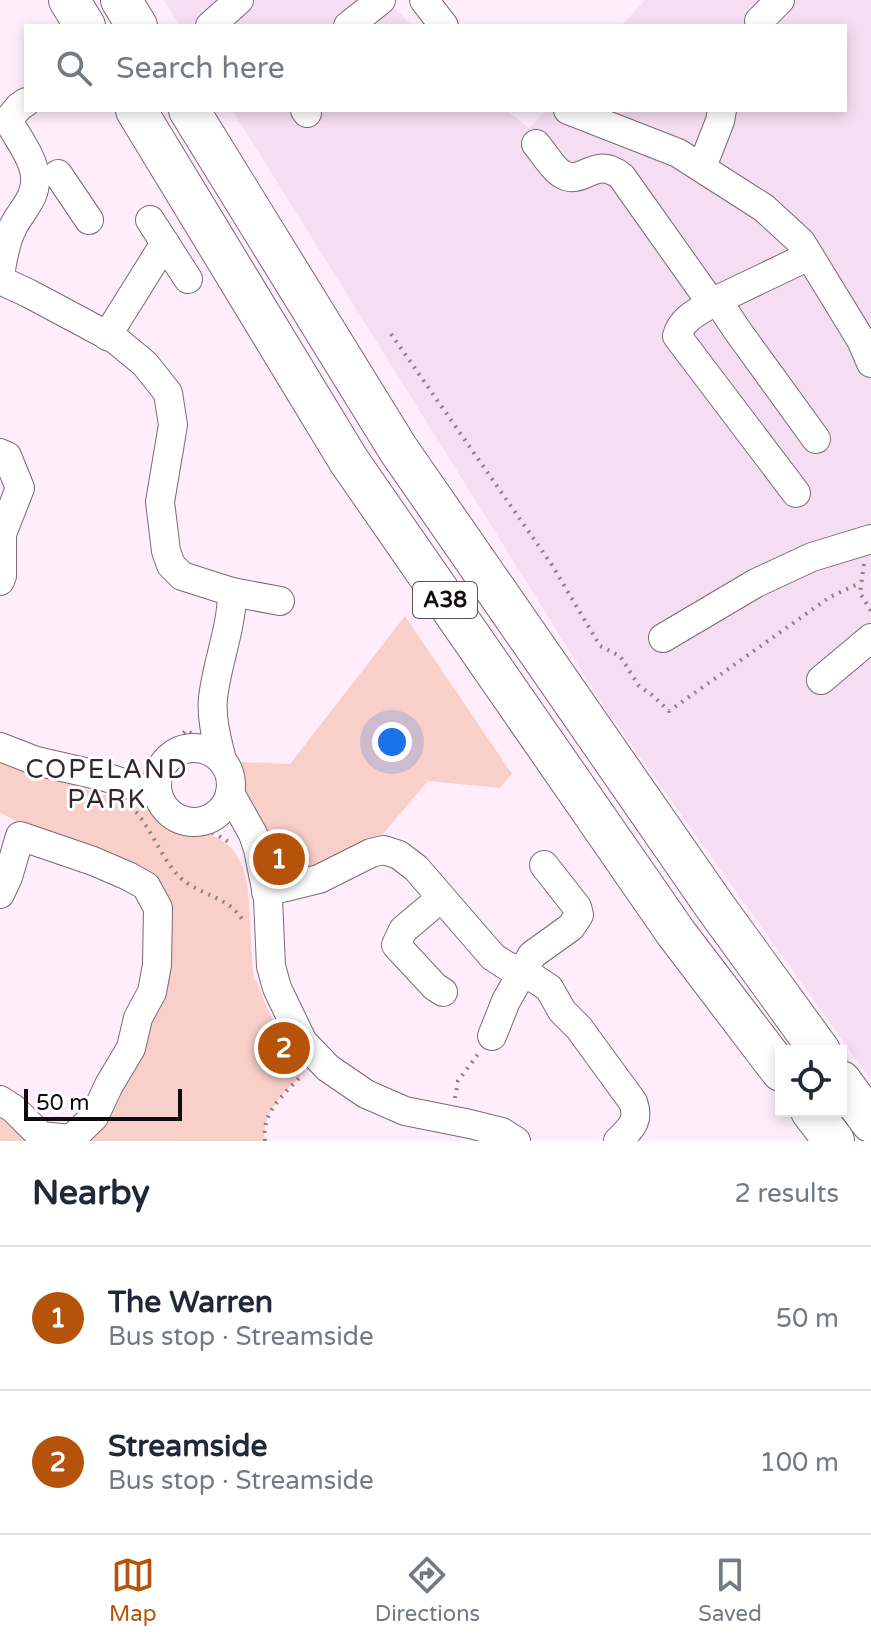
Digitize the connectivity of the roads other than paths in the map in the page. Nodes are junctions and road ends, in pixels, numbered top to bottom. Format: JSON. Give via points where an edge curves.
{"nodes":[{"id":1,"x":69,"y":0,"type":"edge"},
{"id":2,"x":121,"y":0,"type":"edge"},
{"id":3,"x":239,"y":0,"type":"edge"},
{"id":4,"x":381,"y":0,"type":"edge"},
{"id":5,"x":424,"y":0,"type":"edge"},
{"id":6,"x":780,"y":0,"type":"edge"},
{"id":7,"x":759,"y":21,"type":"dead end"},
{"id":8,"x":84,"y":24,"type":"edge"},
{"id":9,"x":136,"y":24,"type":"edge"},
{"id":10,"x":212,"y":24,"type":"edge"},
{"id":11,"x":351,"y":24,"type":"edge"},
{"id":12,"x":442,"y":24,"type":"edge"},
{"id":13,"x":137,"y":112,"type":"edge"},
{"id":14,"x":190,"y":112,"type":"edge"},
{"id":15,"x":573,"y":112,"type":"edge"},
{"id":16,"x":722,"y":112,"type":"edge"},
{"id":17,"x":11,"y":113,"type":"edge"},
{"id":18,"x":536,"y":144,"type":"dead end"},
{"id":19,"x":702,"y":167,"type":"junction"},
{"id":20,"x":56,"y":175,"type":"junction"},
{"id":21,"x":89,"y":220,"type":"dead end"},
{"id":22,"x":809,"y":256,"type":"junction"},
{"id":23,"x":0,"y":278,"type":"edge"},
{"id":24,"x":188,"y":279,"type":"dead end"},
{"id":25,"x":715,"y":302,"type":"junction"},
{"id":26,"x":107,"y":336,"type":"junction"},
{"id":27,"x":868,"y":346,"type":"edge"},
{"id":28,"x":816,"y":439,"type":"dead end"},
{"id":29,"x":0,"y":453,"type":"edge"},
{"id":30,"x":796,"y":493,"type":"dead end"},
{"id":31,"x":871,"y":539,"type":"edge"},
{"id":32,"x":0,"y":581,"type":"edge"},
{"id":33,"x":232,"y":592,"type":"junction"},
{"id":34,"x":280,"y":601,"type":"dead end"},
{"id":35,"x":663,"y":638,"type":"dead end"},
{"id":36,"x":871,"y":638,"type":"edge"},
{"id":37,"x":821,"y":680,"type":"dead end"},
{"id":38,"x":213,"y":697,"type":"junction"},
{"id":39,"x":183,"y":740,"type":"junction"},
{"id":40,"x":0,"y":747,"type":"edge"},
{"id":41,"x":222,"y":760,"type":"junction"},
{"id":42,"x":157,"y":785,"type":"junction"},
{"id":43,"x":230,"y":793,"type":"junction"},
{"id":44,"x":210,"y":817,"type":"junction"},
{"id":45,"x":249,"y":857,"type":"junction"},
{"id":46,"x":544,"y":865,"type":"dead end"},
{"id":47,"x":266,"y":892,"type":"junction"},
{"id":48,"x":0,"y":894,"type":"edge"},
{"id":49,"x":441,"y":898,"type":"junction"},
{"id":50,"x":523,"y":971,"type":"junction"},
{"id":51,"x":443,"y":992,"type":"dead end"},
{"id":52,"x":492,"y":1036,"type":"road end"},
{"id":53,"x":816,"y":1045,"type":"edge"},
{"id":54,"x":775,"y":1063,"type":"edge"},
{"id":55,"x":847,"y":1089,"type":"edge"},
{"id":56,"x":0,"y":1100,"type":"edge"},
{"id":57,"x":816,"y":1117,"type":"edge"},
{"id":58,"x":871,"y":1122,"type":"edge"},
{"id":59,"x":462,"y":1128,"type":"edge"},
{"id":60,"x":516,"y":1141,"type":"edge"},
{"id":61,"x":618,"y":1141,"type":"edge"},
{"id":62,"x":834,"y":1141,"type":"edge"}],
"edges":[{"from":1,"to":8,"type":"highway"},
{"from":2,"to":9,"type":"highway"},
{"from":3,"to":10,"type":"street"},
{"from":4,"to":11,"type":"street"},
{"from":5,"to":12,"type":"street"},
{"from":6,"to":7,"type":"street"},
{"from":13,"to":54,"type":"highway","number":"A38","via":[[349,461],[676,933]]},
{"from":14,"to":53,"type":"highway","number":"A38","via":[[398,449]]},
{"from":15,"to":19,"type":"street"},
{"from":16,"to":19,"type":"street"},
{"from":17,"to":20,"type":"street","via":[[35,174]]},
{"from":18,"to":25,"type":"street","via":[[562,175],[613,169]]},
{"from":19,"to":22,"type":"street","via":[[764,208]]},
{"from":20,"to":21,"type":"street"},
{"from":20,"to":23,"type":"street","via":[[13,227]]},
{"from":22,"to":25,"type":"street"},
{"from":22,"to":27,"type":"street"},
{"from":23,"to":26,"type":"street"},
{"from":24,"to":26,"type":"street","via":[[158,232]]},
{"from":25,"to":28,"type":"street"},
{"from":25,"to":30,"type":"street","via":[[691,316],[677,336]]},
{"from":26,"to":33,"type":"street","via":[[145,364],[168,393],[173,425],[160,502],[171,565],[182,576]]},
{"from":29,"to":32,"type":"street","via":[[7,456],[20,488],[2,534]]},
{"from":31,"to":35,"type":"street","via":[[812,557],[756,583]]},
{"from":33,"to":34,"type":"street"},
{"from":33,"to":38,"type":"street"},
{"from":36,"to":37,"type":"street"},
{"from":38,"to":39,"type":"street"},
{"from":38,"to":41,"type":"street"},
{"from":39,"to":41,"type":"street"},
{"from":39,"to":42,"type":"street","via":[[166,760]]},
{"from":40,"to":42,"type":"street","via":[[36,761]]},
{"from":41,"to":43,"type":"street","via":[[229,771]]},
{"from":42,"to":44,"type":"street","via":[[165,808],[175,817],[197,822]]},
{"from":43,"to":44,"type":"street"},
{"from":43,"to":45,"type":"street","via":[[253,834]]},
{"from":44,"to":45,"type":"street","via":[[243,843]]},
{"from":45,"to":47,"type":"street"},
{"from":46,"to":50,"type":"street","via":[[579,915],[532,955]]},
{"from":47,"to":49,"type":"street","via":[[319,879],[384,850],[416,868]]},
{"from":47,"to":59,"type":"street","via":[[271,966],[303,1042],[328,1068],[366,1094]]},
{"from":48,"to":56,"type":"street","via":[[20,836],[128,876],[146,886],[158,908],[152,992],[131,1048],[94,1117],[71,1139],[41,1136]]},
{"from":49,"to":50,"type":"street","via":[[493,957]]},
{"from":49,"to":51,"type":"street","via":[[403,930],[396,945]]},
{"from":50,"to":52,"type":"street"},
{"from":50,"to":61,"type":"street","via":[[549,988],[633,1102],[635,1121]]},
{"from":55,"to":58,"type":"highway"},
{"from":57,"to":62,"type":"highway"},
{"from":59,"to":60,"type":"street","via":[[502,1132]]}]}
